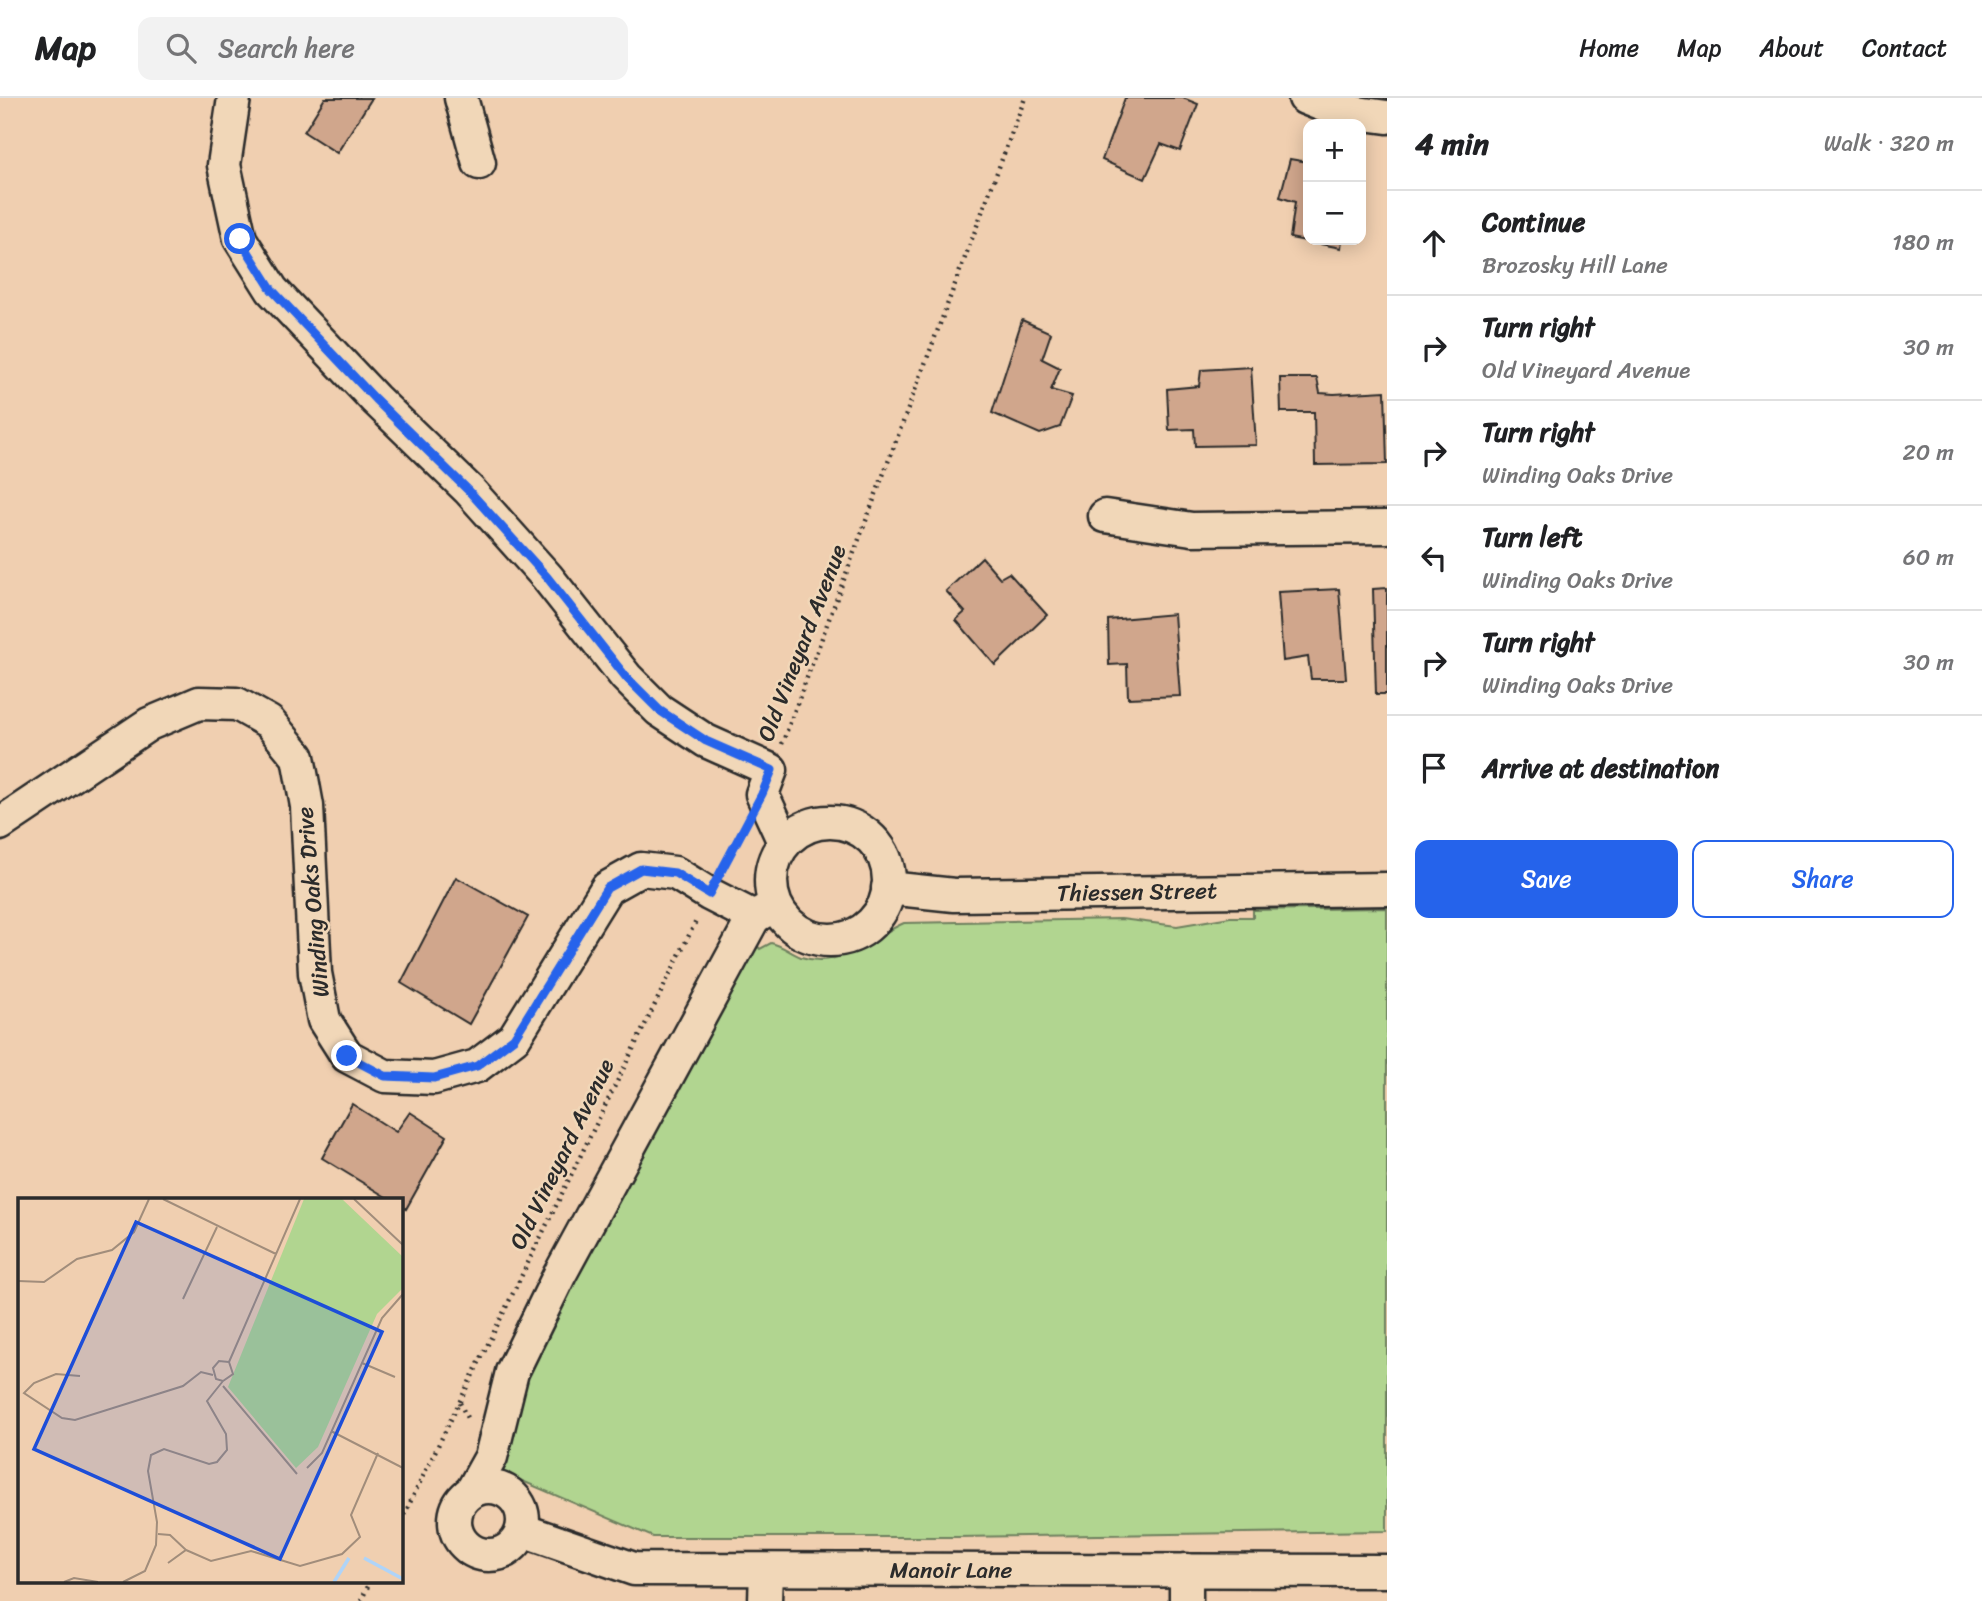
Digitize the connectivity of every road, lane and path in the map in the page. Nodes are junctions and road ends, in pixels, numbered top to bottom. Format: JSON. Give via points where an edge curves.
{"nodes":[{"id":1,"x":234,"y":98,"type":"edge"},
{"id":2,"x":461,"y":98,"type":"edge"},
{"id":3,"x":1025,"y":98,"type":"edge"},
{"id":4,"x":1304,"y":98,"type":"edge"},
{"id":5,"x":1387,"y":117,"type":"edge"},
{"id":6,"x":478,"y":163,"type":"dead end"},
{"id":7,"x":1105,"y":516,"type":"dead end"},
{"id":8,"x":1387,"y":527,"type":"edge"},
{"id":9,"x":780,"y":750,"type":"dead end"},
{"id":10,"x":762,"y":794,"type":"junction"},
{"id":11,"x":0,"y":824,"type":"edge"},
{"id":12,"x":784,"y":842,"type":"junction"},
{"id":13,"x":888,"y":888,"type":"junction"},
{"id":14,"x":1387,"y":889,"type":"edge"},
{"id":15,"x":709,"y":894,"type":"junction"},
{"id":16,"x":765,"y":911,"type":"junction"},
{"id":17,"x":472,"y":1491,"type":"junction"},
{"id":18,"x":402,"y":1519,"type":"edge"},
{"id":19,"x":522,"y":1530,"type":"junction"},
{"id":20,"x":765,"y":1570,"type":"junction"},
{"id":21,"x":1387,"y":1572,"type":"edge"},
{"id":22,"x":369,"y":1584,"type":"edge"},
{"id":23,"x":1186,"y":1586,"type":"edge"},
{"id":24,"x":361,"y":1601,"type":"edge"},
{"id":25,"x":765,"y":1601,"type":"edge"}],
"edges":[{"from":1,"to":10,"type":"street","via":[[224,165],[240,239],[272,290],[469,491],[659,710],[706,741],[772,770]]},
{"from":2,"to":6,"type":"street"},
{"from":3,"to":9,"type":"path","name":"Old Vineyard Avenue"},
{"from":4,"to":5,"type":"street","via":[[1335,110]]},
{"from":7,"to":8,"type":"street","via":[[1192,529]]},
{"from":10,"to":12,"type":"street"},
{"from":10,"to":15,"type":"path","name":"Old Vineyard Avenue"},
{"from":11,"to":15,"type":"street","name":"Winding Oaks Drive","via":[[149,724],[199,703],[237,704],[269,722],[298,757],[307,806],[315,973],[324,1020],[347,1056],[385,1076],[434,1078],[477,1066],[514,1038],[607,888],[641,869],[675,873]]},
{"from":12,"to":13,"type":"street","via":[[801,828],[820,822],[856,827],[873,839],[884,856]]},
{"from":12,"to":16,"type":"street","via":[[772,864]]},
{"from":13,"to":14,"type":"street","name":"Thiessen Street","via":[[954,895]]},
{"from":13,"to":16,"type":"street","via":[[874,921],[857,934],[837,940],[816,939]]},
{"from":15,"to":16,"type":"street","name":"Winding Oaks Drive"},
{"from":15,"to":18,"type":"path","name":"Old Vineyard Avenue"},
{"from":16,"to":17,"type":"street","via":[[560,1274],[512,1372],[491,1457]]},
{"from":17,"to":19,"type":"street","via":[[483,1487],[505,1490],[520,1507]]},
{"from":17,"to":19,"type":"street","via":[[456,1509],[454,1521],[463,1543],[485,1555],[496,1554],[517,1541]]},
{"from":19,"to":20,"type":"street","name":"Manoir Lane","via":[[634,1569]]},
{"from":20,"to":23,"type":"street","name":"Manoir Lane"},
{"from":20,"to":25,"type":"street"},
{"from":21,"to":23,"type":"street","name":"Manoir Lane"},
{"from":22,"to":24,"type":"path"}]}
